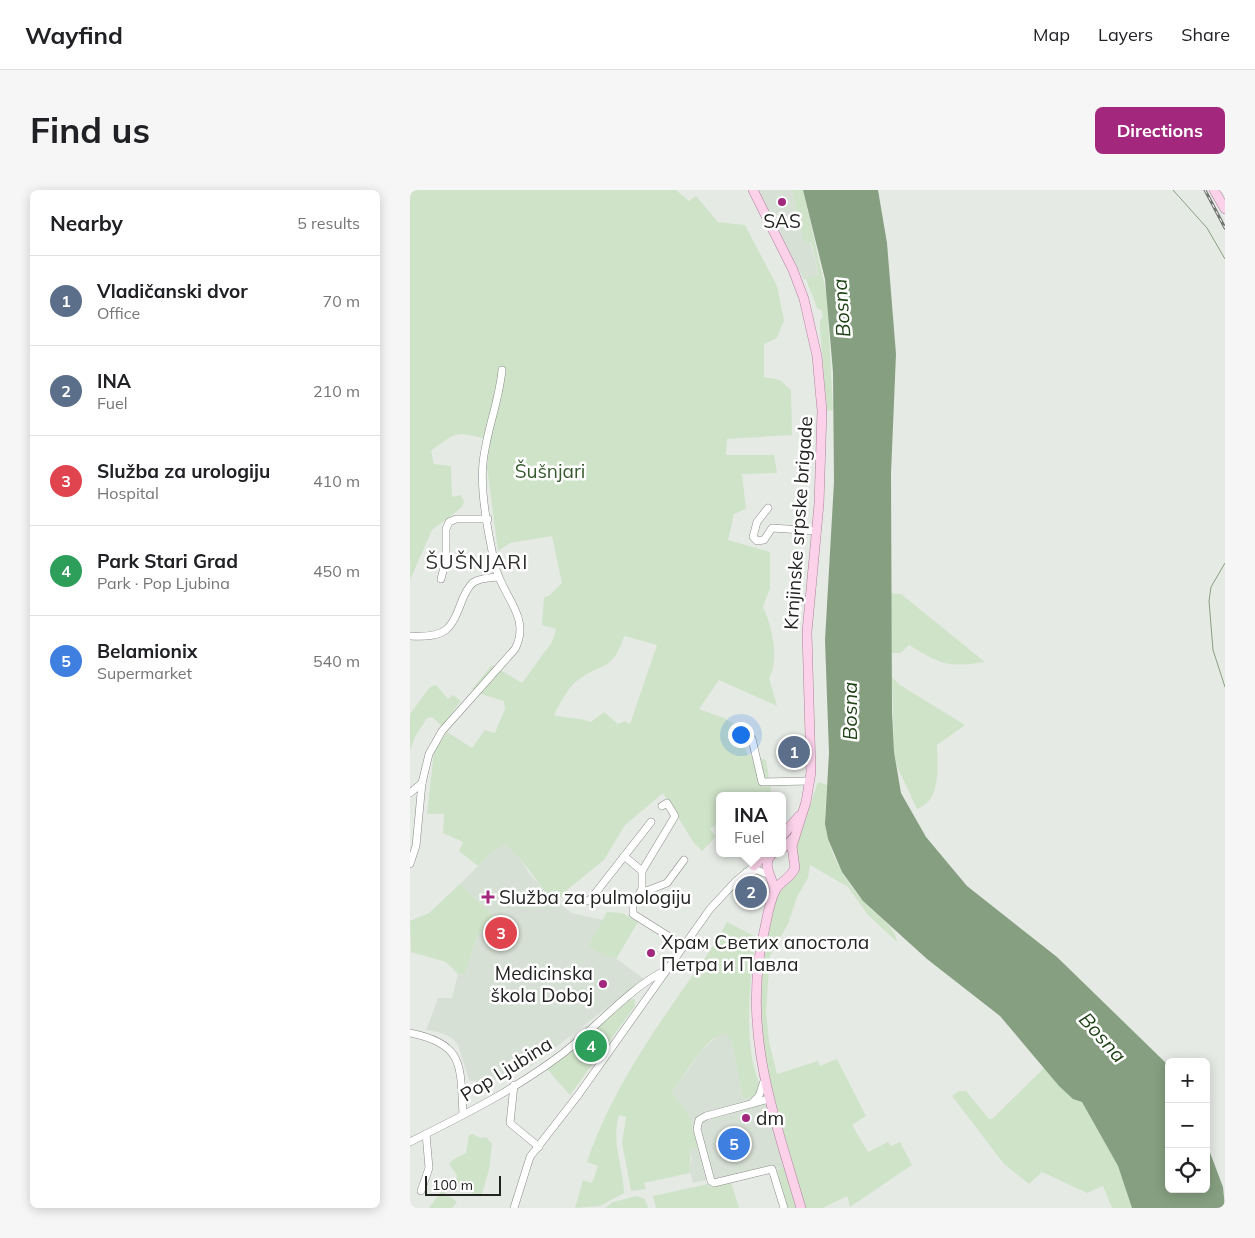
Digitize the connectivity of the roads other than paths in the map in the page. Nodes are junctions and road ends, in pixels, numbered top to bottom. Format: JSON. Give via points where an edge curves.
{"nodes":[{"id":1,"x":753,"y":190,"type":"edge"},
{"id":2,"x":1214,"y":190,"type":"edge"},
{"id":3,"x":1225,"y":209,"type":"edge"},
{"id":4,"x":502,"y":370,"type":"dead end"},
{"id":5,"x":768,"y":508,"type":"dead end"},
{"id":6,"x":488,"y":519,"type":"junction"},
{"id":7,"x":816,"y":531,"type":"junction"},
{"id":8,"x":497,"y":577,"type":"junction"},
{"id":9,"x":441,"y":579,"type":"dead end"},
{"id":10,"x":410,"y":636,"type":"edge"},
{"id":11,"x":752,"y":739,"type":"dead end"},
{"id":12,"x":810,"y":781,"type":"junction"},
{"id":13,"x":422,"y":783,"type":"junction"},
{"id":14,"x":410,"y":793,"type":"edge"},
{"id":15,"x":662,"y":806,"type":"dead end"},
{"id":16,"x":803,"y":810,"type":"junction"},
{"id":17,"x":651,"y":822,"type":"dead end"},
{"id":18,"x":786,"y":831,"type":"edge"},
{"id":19,"x":794,"y":838,"type":"junction"},
{"id":20,"x":786,"y":846,"type":"edge"},
{"id":21,"x":786,"y":853,"type":"edge"},
{"id":22,"x":624,"y":856,"type":"junction"},
{"id":23,"x":765,"y":857,"type":"edge"},
{"id":24,"x":768,"y":857,"type":"edge"},
{"id":25,"x":793,"y":857,"type":"junction"},
{"id":26,"x":684,"y":860,"type":"dead end"},
{"id":27,"x":410,"y":864,"type":"edge"},
{"id":28,"x":754,"y":866,"type":"joint"},
{"id":29,"x":642,"y":871,"type":"junction"},
{"id":30,"x":744,"y":873,"type":"junction"},
{"id":31,"x":771,"y":876,"type":"junction"},
{"id":32,"x":788,"y":878,"type":"junction"},
{"id":33,"x":775,"y":890,"type":"junction"},
{"id":34,"x":641,"y":893,"type":"junction"},
{"id":35,"x":586,"y":901,"type":"dead end"},
{"id":36,"x":684,"y":946,"type":"junction"},
{"id":37,"x":668,"y":969,"type":"junction"},
{"id":38,"x":652,"y":990,"type":"junction"},
{"id":39,"x":634,"y":994,"type":"junction"},
{"id":40,"x":644,"y":1002,"type":"junction"},
{"id":41,"x":410,"y":1033,"type":"edge"},
{"id":42,"x":764,"y":1081,"type":"junction"},
{"id":43,"x":514,"y":1085,"type":"junction"},
{"id":44,"x":769,"y":1099,"type":"junction"},
{"id":45,"x":752,"y":1104,"type":"junction"},
{"id":46,"x":463,"y":1114,"type":"junction"},
{"id":47,"x":426,"y":1134,"type":"junction"},
{"id":48,"x":410,"y":1142,"type":"edge"},
{"id":49,"x":539,"y":1146,"type":"junction"},
{"id":50,"x":421,"y":1191,"type":"dead end"},
{"id":51,"x":514,"y":1208,"type":"edge"},
{"id":52,"x":784,"y":1208,"type":"edge"},
{"id":53,"x":801,"y":1208,"type":"edge"}],
"edges":[{"from":1,"to":7,"type":"main road","name":"Krnjinske srpske brigade","via":[[794,270],[817,356],[822,458]]},
{"from":2,"to":3,"type":"main road"},
{"from":4,"to":6,"type":"street","via":[[498,402],[482,465]]},
{"from":5,"to":7,"type":"street","via":[[753,529],[752,537],[757,541],[764,540],[772,528]]},
{"from":6,"to":8,"type":"street"},
{"from":6,"to":9,"type":"street","via":[[449,522]]},
{"from":7,"to":12,"type":"main road","name":"Krnjinske srpske brigade","via":[[807,632]]},
{"from":8,"to":10,"type":"street","via":[[480,580],[470,586],[446,632]]},
{"from":8,"to":13,"type":"street","via":[[520,618],[520,639],[436,741],[429,754]]},
{"from":11,"to":12,"type":"street","via":[[762,782]]},
{"from":12,"to":16,"type":"main road","name":"Krnjinske srpske brigade"},
{"from":13,"to":14,"type":"street"},
{"from":13,"to":27,"type":"street","via":[[416,846]]},
{"from":15,"to":29,"type":"street","via":[[667,803],[675,816]]},
{"from":16,"to":18,"type":"main road"},
{"from":16,"to":19,"type":"main road","name":"Krnjinske srpske brigade"},
{"from":17,"to":22,"type":"street"},
{"from":19,"to":20,"type":"main road"},
{"from":19,"to":25,"type":"main road"},
{"from":21,"to":25,"type":"main road"},
{"from":22,"to":29,"type":"street"},
{"from":22,"to":35,"type":"street","via":[[606,882]]},
{"from":23,"to":28,"type":"main road"},
{"from":24,"to":31,"type":"main road","via":[[766,866]]},
{"from":25,"to":32,"type":"main road","via":[[795,868]]},
{"from":26,"to":34,"type":"street","via":[[667,883]]},
{"from":28,"to":30,"type":"street"},
{"from":29,"to":34,"type":"street"},
{"from":30,"to":31,"type":"street","via":[[757,870]]},
{"from":30,"to":36,"type":"street","via":[[716,902]]},
{"from":31,"to":32,"type":"main road"},
{"from":31,"to":33,"type":"main road"},
{"from":32,"to":33,"type":"main road"},
{"from":33,"to":42,"type":"main road","via":[[762,939],[757,977],[757,1029]]},
{"from":34,"to":36,"type":"street","via":[[632,905],[633,914]]},
{"from":36,"to":37,"type":"street"},
{"from":37,"to":38,"type":"street"},
{"from":37,"to":39,"type":"street","name":"Pop Ljubina","via":[[650,979]]},
{"from":38,"to":39,"type":"street"},
{"from":38,"to":40,"type":"street"},
{"from":39,"to":40,"type":"street"},
{"from":39,"to":43,"type":"street","name":"Pop Ljubina","via":[[560,1055]]},
{"from":40,"to":49,"type":"street"},
{"from":41,"to":46,"type":"street","via":[[436,1039],[449,1048],[460,1074]]},
{"from":42,"to":44,"type":"main road"},
{"from":42,"to":45,"type":"street","via":[[760,1096]]},
{"from":43,"to":46,"type":"street","name":"Pop Ljubina"},
{"from":43,"to":49,"type":"street","via":[[510,1124]]},
{"from":44,"to":45,"type":"street"},
{"from":44,"to":53,"type":"main road"},
{"from":45,"to":52,"type":"street","via":[[698,1120],[697,1129],[709,1177],[714,1183],[772,1169]]},
{"from":46,"to":47,"type":"street","name":"Pop Ljubina"},
{"from":47,"to":48,"type":"street","name":"Pop Ljubina"},
{"from":47,"to":50,"type":"street","via":[[429,1168]]},
{"from":49,"to":51,"type":"street","via":[[526,1166]]}]}
